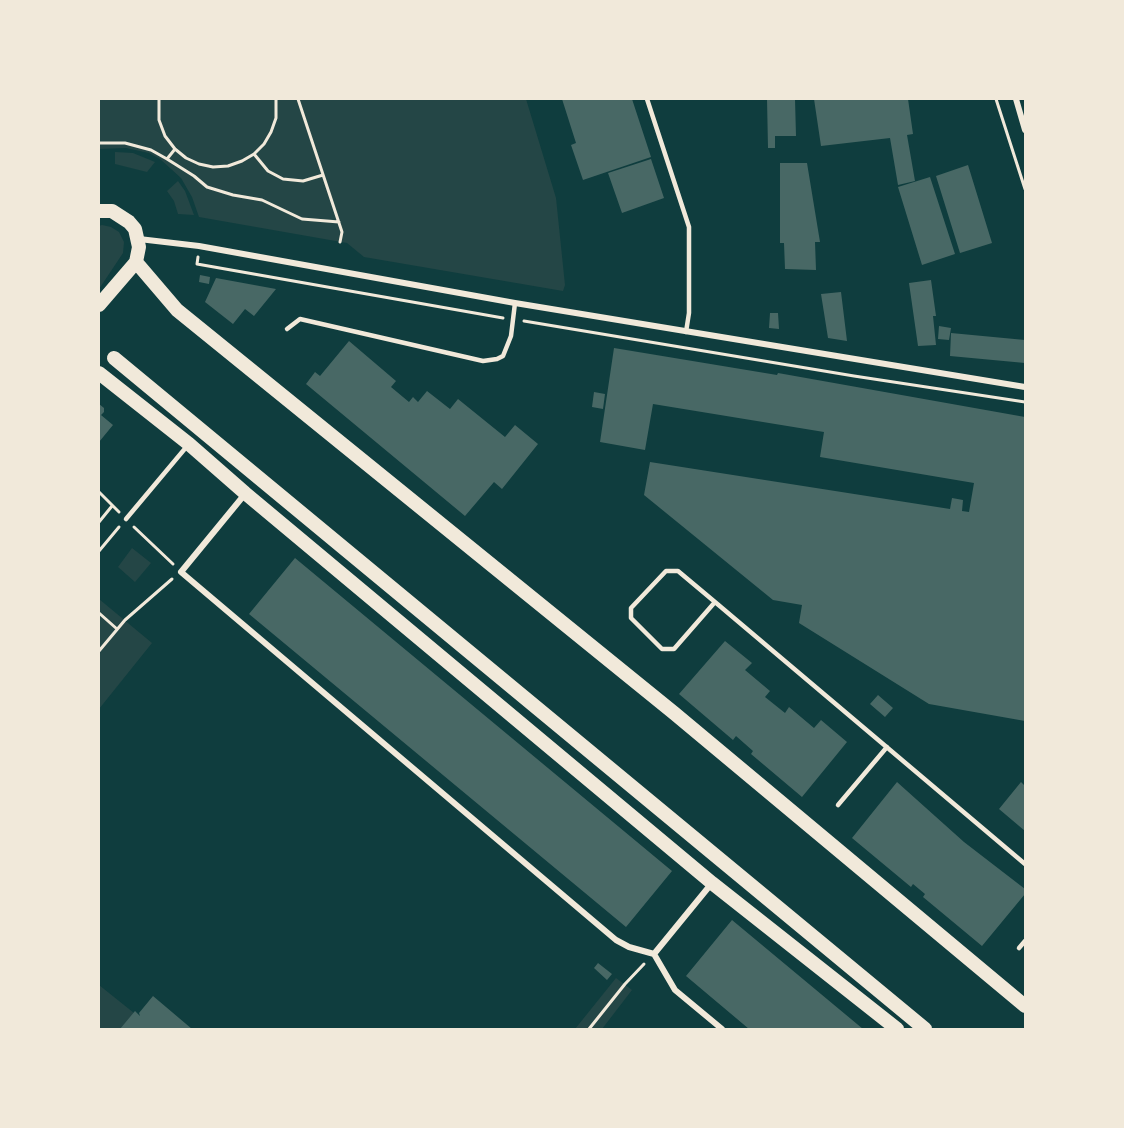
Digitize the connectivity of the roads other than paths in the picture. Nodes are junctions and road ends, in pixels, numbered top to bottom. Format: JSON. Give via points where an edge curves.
{"nodes":[{"id":1,"x":647,"y":99,"type":"edge"},
{"id":2,"x":1016,"y":99,"type":"edge"},
{"id":3,"x":1022,"y":107,"type":"edge"},
{"id":4,"x":1025,"y":130,"type":"edge"},
{"id":5,"x":99,"y":212,"type":"edge"},
{"id":6,"x":138,"y":239,"type":"junction"},
{"id":7,"x":136,"y":262,"type":"junction"},
{"id":8,"x":514,"y":303,"type":"junction"},
{"id":9,"x":99,"y":305,"type":"edge"},
{"id":10,"x":287,"y":329,"type":"dead end"},
{"id":11,"x":686,"y":332,"type":"junction"},
{"id":12,"x":114,"y":358,"type":"dead end"},
{"id":13,"x":99,"y":373,"type":"edge"},
{"id":14,"x":1025,"y":387,"type":"edge"},
{"id":15,"x":189,"y":444,"type":"junction"},
{"id":16,"x":245,"y":493,"type":"junction"},
{"id":17,"x":126,"y":519,"type":"road end"},
{"id":18,"x":715,"y":602,"type":"junction"},
{"id":19,"x":887,"y":747,"type":"junction"},
{"id":20,"x":838,"y":805,"type":"dead end"},
{"id":21,"x":1025,"y":864,"type":"edge"},
{"id":22,"x":712,"y":883,"type":"junction"},
{"id":23,"x":1025,"y":941,"type":"edge"},
{"id":24,"x":1019,"y":948,"type":"dead end"},
{"id":25,"x":654,"y":954,"type":"junction"},
{"id":26,"x":1025,"y":1006,"type":"edge"},
{"id":27,"x":722,"y":1029,"type":"edge"},
{"id":28,"x":897,"y":1029,"type":"edge"},
{"id":29,"x":925,"y":1029,"type":"edge"}],
"edges":[{"from":1,"to":11,"type":"lane","via":[[689,227]]},
{"from":2,"to":3,"type":"street"},
{"from":3,"to":4,"type":"street"},
{"from":5,"to":6,"type":"main road","via":[[121,215],[135,229]]},
{"from":6,"to":7,"type":"main road"},
{"from":6,"to":8,"type":"street","via":[[199,246]]},
{"from":7,"to":9,"type":"main road"},
{"from":7,"to":26,"type":"main road","via":[[177,310],[674,713]]},
{"from":8,"to":10,"type":"lane","via":[[511,336],[503,356],[497,359],[483,360],[300,319]]},
{"from":8,"to":11,"type":"street"},
{"from":11,"to":14,"type":"street"},
{"from":12,"to":29,"type":"main road"},
{"from":13,"to":15,"type":"main road"},
{"from":15,"to":16,"type":"main road"},
{"from":15,"to":17,"type":"lane"},
{"from":16,"to":22,"type":"main road"},
{"from":16,"to":25,"type":"street","via":[[180,572],[616,940]]},
{"from":18,"to":18,"type":"lane","via":[[678,571],[666,571],[631,608],[631,618],[662,649],[674,649]]},
{"from":18,"to":19,"type":"lane"},
{"from":19,"to":20,"type":"lane"},
{"from":19,"to":21,"type":"lane"},
{"from":22,"to":25,"type":"street"},
{"from":22,"to":28,"type":"main road"},
{"from":23,"to":24,"type":"lane"},
{"from":25,"to":27,"type":"street","via":[[675,990]]}]}
